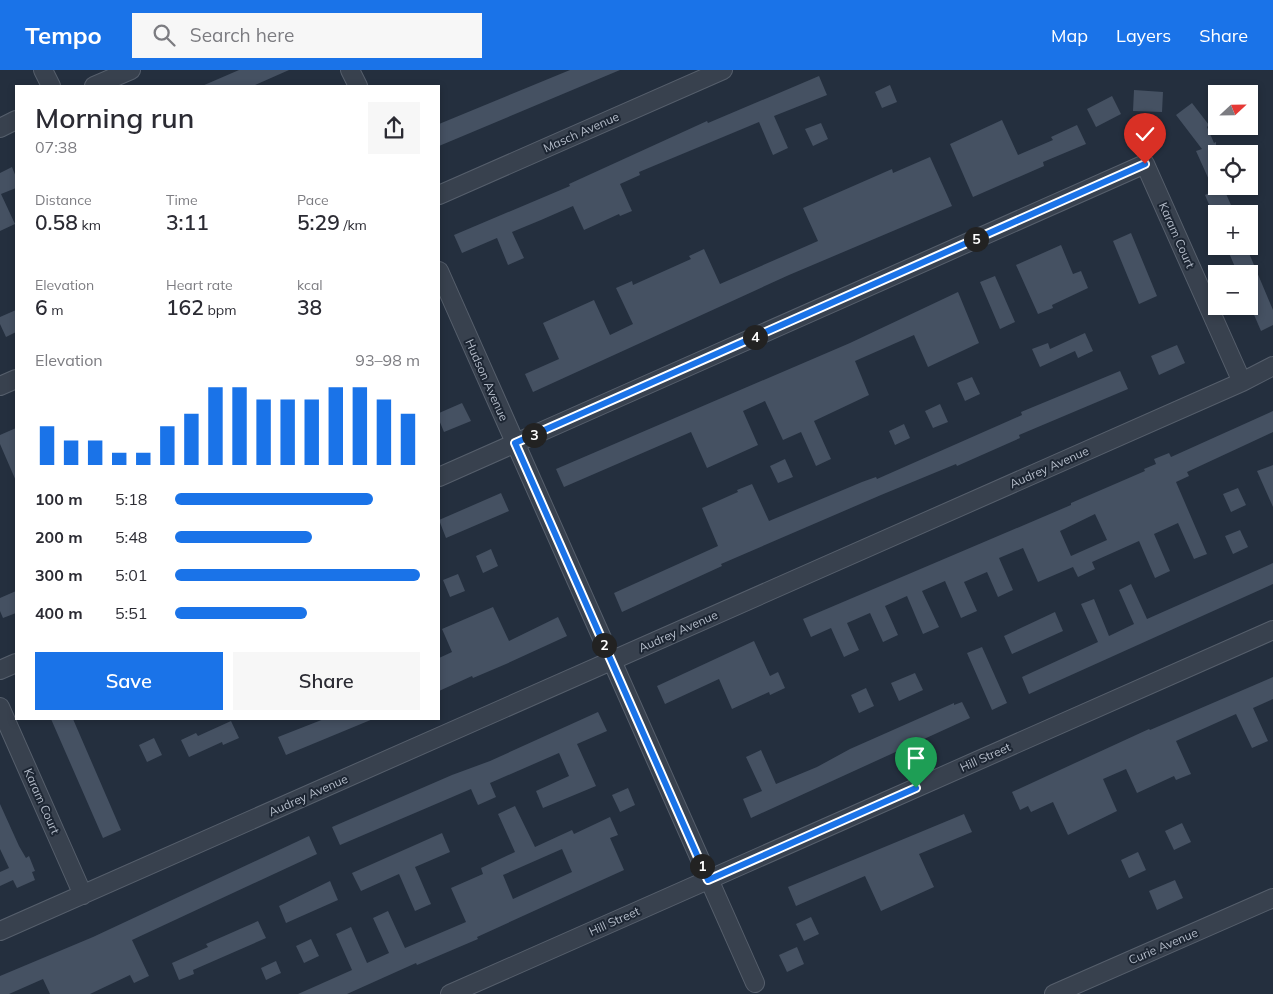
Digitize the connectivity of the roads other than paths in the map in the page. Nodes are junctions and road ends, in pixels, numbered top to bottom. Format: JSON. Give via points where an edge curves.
{"nodes":[{"id":1,"x":44,"y":70,"type":"edge"},
{"id":2,"x":131,"y":70,"type":"edge"},
{"id":3,"x":350,"y":70,"type":"edge"},
{"id":4,"x":723,"y":70,"type":"edge"},
{"id":5,"x":51,"y":85,"type":"edge"},
{"id":6,"x":96,"y":85,"type":"edge"},
{"id":7,"x":358,"y":85,"type":"edge"},
{"id":8,"x":15,"y":120,"type":"edge"},
{"id":9,"x":0,"y":128,"type":"edge"},
{"id":10,"x":440,"y":195,"type":"edge"},
{"id":11,"x":440,"y":273,"type":"edge"},
{"id":12,"x":1273,"y":366,"type":"edge"},
{"id":13,"x":15,"y":379,"type":"edge"},
{"id":14,"x":1242,"y":382,"type":"junction"},
{"id":15,"x":0,"y":386,"type":"edge"},
{"id":16,"x":515,"y":443,"type":"junction"},
{"id":17,"x":440,"y":477,"type":"edge"},
{"id":18,"x":1273,"y":630,"type":"edge"},
{"id":19,"x":610,"y":661,"type":"junction"},
{"id":20,"x":15,"y":663,"type":"edge"},
{"id":21,"x":0,"y":670,"type":"edge"},
{"id":22,"x":0,"y":707,"type":"edge"},
{"id":23,"x":708,"y":880,"type":"junction"},
{"id":24,"x":83,"y":895,"type":"junction"},
{"id":25,"x":1273,"y":898,"type":"edge"},
{"id":26,"x":0,"y":931,"type":"edge"},
{"id":27,"x":755,"y":983,"type":"dead end"},
{"id":28,"x":450,"y":994,"type":"edge"},
{"id":29,"x":1054,"y":994,"type":"edge"}],
"edges":[{"from":1,"to":5,"type":"street"},
{"from":2,"to":6,"type":"street"},
{"from":3,"to":7,"type":"street"},
{"from":4,"to":10,"type":"street","name":"Masch Avenue"},
{"from":8,"to":9,"type":"street"},
{"from":11,"to":16,"type":"street","name":"Hudson Avenue"},
{"from":12,"to":14,"type":"street","name":"Audrey Avenue"},
{"from":13,"to":15,"type":"street"},
{"from":14,"to":16,"type":"street","name":"Karam Court","via":[[1145,164]]},
{"from":14,"to":19,"type":"street","name":"Audrey Avenue"},
{"from":16,"to":17,"type":"street","name":"Karam Court"},
{"from":16,"to":19,"type":"street","name":"Hudson Avenue"},
{"from":18,"to":23,"type":"street","name":"Hill Street"},
{"from":19,"to":23,"type":"street","name":"Hudson Avenue"},
{"from":19,"to":24,"type":"street","name":"Audrey Avenue"},
{"from":20,"to":21,"type":"street"},
{"from":22,"to":24,"type":"street","name":"Karam Court"},
{"from":23,"to":27,"type":"street","name":"Hudson Avenue"},
{"from":23,"to":28,"type":"street","name":"Hill Street"},
{"from":24,"to":26,"type":"street","name":"Audrey Avenue"},
{"from":25,"to":29,"type":"street","name":"Curie Avenue"}]}
